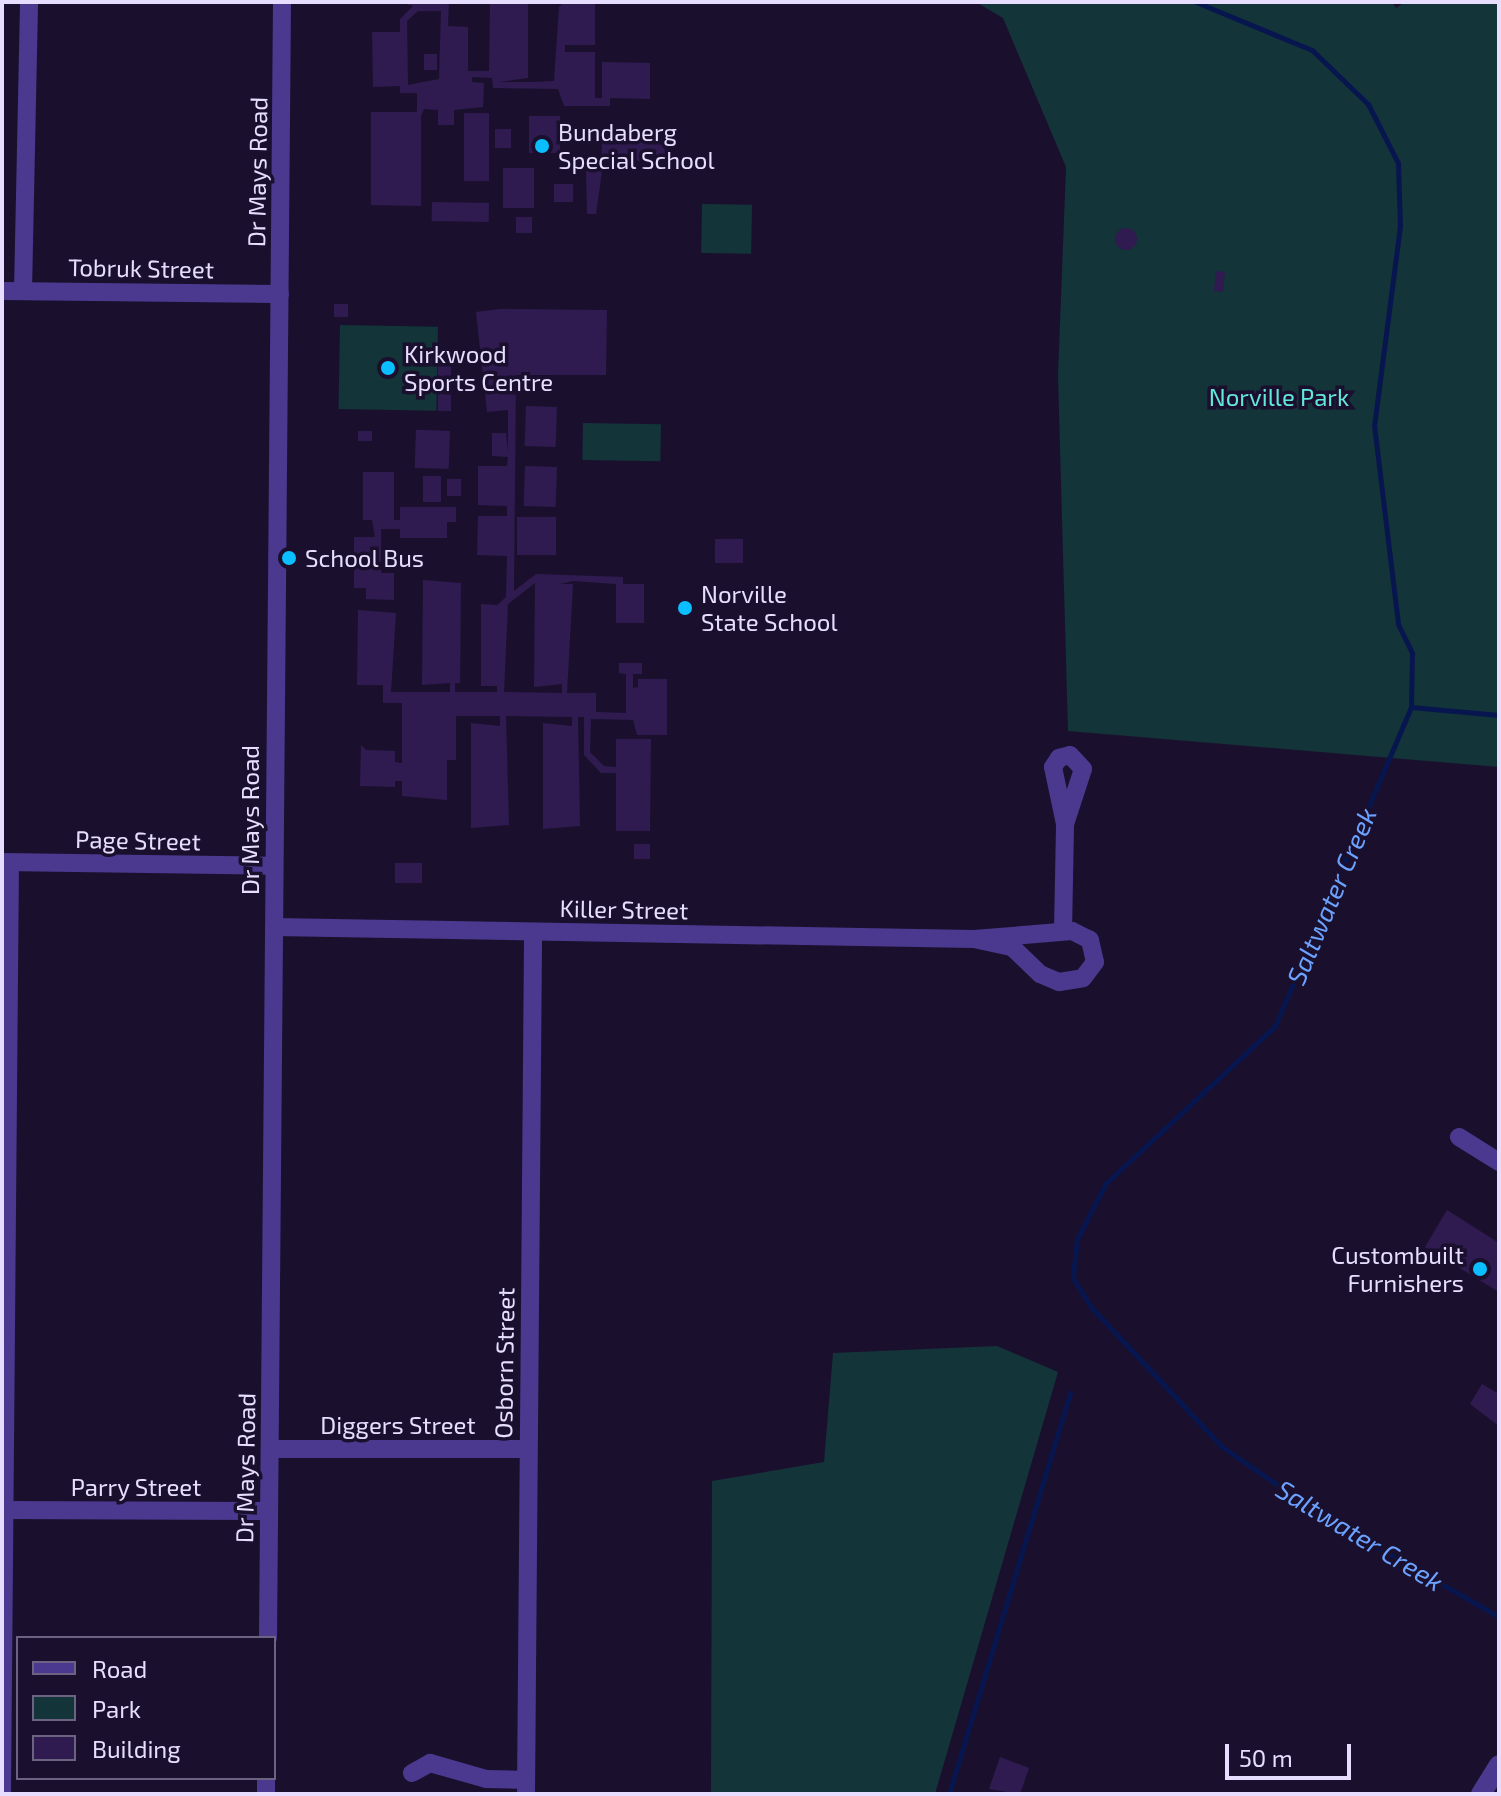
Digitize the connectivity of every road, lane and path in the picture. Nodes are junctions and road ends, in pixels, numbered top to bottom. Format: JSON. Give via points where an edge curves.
{"nodes":[{"id":1,"x":29,"y":2,"type":"edge"},
{"id":2,"x":282,"y":2,"type":"edge"},
{"id":3,"x":2,"y":291,"type":"edge"},
{"id":4,"x":23,"y":291,"type":"junction"},
{"id":5,"x":280,"y":294,"type":"junction"},
{"id":6,"x":1065,"y":824,"type":"dead end"},
{"id":7,"x":6,"y":862,"type":"edge"},
{"id":8,"x":274,"y":866,"type":"junction"},
{"id":9,"x":274,"y":927,"type":"junction"},
{"id":10,"x":1063,"y":931,"type":"junction"},
{"id":11,"x":533,"y":932,"type":"junction"},
{"id":12,"x":974,"y":939,"type":"junction"},
{"id":13,"x":1459,"y":1137,"type":"dead end"},
{"id":14,"x":1499,"y":1162,"type":"edge"},
{"id":15,"x":270,"y":1449,"type":"junction"},
{"id":16,"x":527,"y":1449,"type":"junction"},
{"id":17,"x":3,"y":1510,"type":"edge"},
{"id":18,"x":269,"y":1511,"type":"junction"},
{"id":19,"x":268,"y":1636,"type":"edge"},
{"id":20,"x":1499,"y":1765,"type":"edge"},
{"id":21,"x":412,"y":1773,"type":"dead end"},
{"id":22,"x":526,"y":1787,"type":"edge"},
{"id":23,"x":2,"y":1794,"type":"edge"},
{"id":24,"x":1481,"y":1794,"type":"edge"}],
"edges":[{"from":1,"to":4,"type":"street"},
{"from":2,"to":5,"type":"street","name":"Dr Mays Road"},
{"from":3,"to":4,"type":"street","name":"Tobruk Street"},
{"from":4,"to":5,"type":"street","name":"Tobruk Street"},
{"from":5,"to":8,"type":"street","name":"Dr Mays Road"},
{"from":6,"to":10,"type":"street"},
{"from":7,"to":8,"type":"street","name":"Page Street"},
{"from":7,"to":17,"type":"street"},
{"from":8,"to":9,"type":"street","name":"Dr Mays Road"},
{"from":9,"to":11,"type":"street","name":"Killer Street"},
{"from":9,"to":15,"type":"street","name":"Dr Mays Road"},
{"from":10,"to":12,"type":"street"},
{"from":10,"to":12,"type":"street","via":[[1085,935],[1094,946],[1093,968],[1075,981],[1047,978],[1012,947]]},
{"from":11,"to":12,"type":"street","name":"Killer Street"},
{"from":11,"to":16,"type":"street","name":"Osborn Street"},
{"from":13,"to":14,"type":"street"},
{"from":15,"to":16,"type":"street","name":"Diggers Street"},
{"from":15,"to":18,"type":"street","name":"Dr Mays Road"},
{"from":16,"to":22,"type":"street","name":"Osborn Street"},
{"from":17,"to":18,"type":"street","name":"Parry Street"},
{"from":17,"to":23,"type":"street"},
{"from":18,"to":19,"type":"street","name":"Dr Mays Road"},
{"from":20,"to":24,"type":"street"},
{"from":21,"to":22,"type":"street","via":[[430,1763]]}]}
